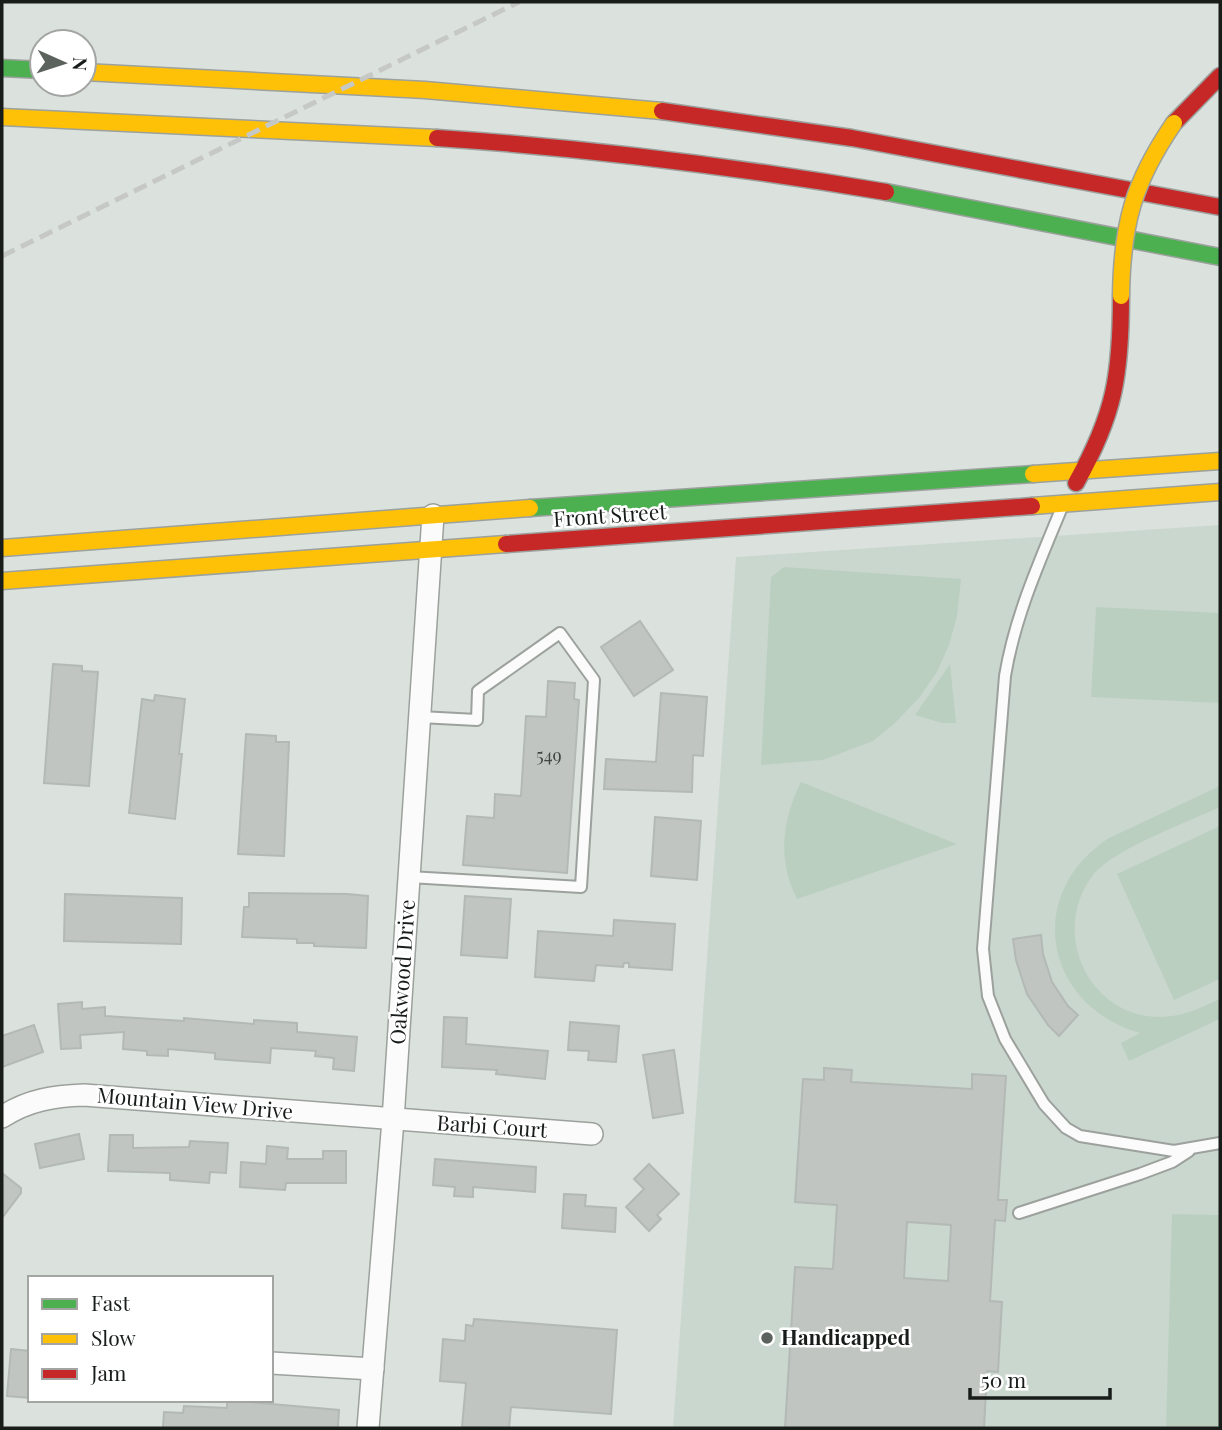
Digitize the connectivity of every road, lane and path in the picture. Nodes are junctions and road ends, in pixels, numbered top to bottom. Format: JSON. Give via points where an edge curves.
{"nodes":[{"id":1,"x":2,"y":68,"type":"edge"},
{"id":2,"x":28,"y":69,"type":"edge"},
{"id":3,"x":98,"y":73,"type":"edge"},
{"id":4,"x":1220,"y":76,"type":"edge"},
{"id":5,"x":2,"y":120,"type":"edge"},
{"id":6,"x":1220,"y":207,"type":"edge"},
{"id":7,"x":1220,"y":257,"type":"edge"},
{"id":8,"x":1220,"y":461,"type":"edge"},
{"id":9,"x":1084,"y":470,"type":"junction"},
{"id":10,"x":1220,"y":492,"type":"edge"},
{"id":11,"x":1063,"y":505,"type":"junction"},
{"id":12,"x":433,"y":515,"type":"junction"},
{"id":13,"x":2,"y":548,"type":"edge"},
{"id":14,"x":431,"y":548,"type":"junction"},
{"id":15,"x":2,"y":581,"type":"edge"},
{"id":16,"x":420,"y":717,"type":"junction"},
{"id":17,"x":409,"y":877,"type":"junction"},
{"id":18,"x":2,"y":1117,"type":"edge"},
{"id":19,"x":393,"y":1120,"type":"junction"},
{"id":20,"x":592,"y":1134,"type":"dead end"},
{"id":21,"x":1220,"y":1143,"type":"edge"},
{"id":22,"x":1194,"y":1147,"type":"junction"},
{"id":23,"x":1019,"y":1213,"type":"dead end"},
{"id":24,"x":273,"y":1363,"type":"edge"},
{"id":25,"x":373,"y":1369,"type":"junction"},
{"id":26,"x":368,"y":1428,"type":"edge"}],
"edges":[{"from":1,"to":2,"type":"main road"},
{"from":3,"to":6,"type":"main road","via":[[378,86],[631,107],[886,142]]},
{"from":4,"to":9,"type":"main road","bridge":true,"via":[[1174,123],[1149,161],[1131,203],[1122,247],[1121,362],[1100,441]]},
{"from":5,"to":7,"type":"main road","via":[[379,133],[716,166],[857,187]]},
{"from":8,"to":9,"type":"main road","name":"Front Street"},
{"from":9,"to":11,"type":"main road"},
{"from":9,"to":12,"type":"main road","name":"Front Street"},
{"from":10,"to":11,"type":"main road","name":"Front Street"},
{"from":11,"to":14,"type":"main road","name":"Front Street"},
{"from":11,"to":22,"type":"lane","via":[[1019,613],[1005,676],[983,949],[988,996],[1012,1050],[1044,1104],[1066,1128],[1080,1136],[1174,1151]]},
{"from":12,"to":13,"type":"main road","name":"Front Street"},
{"from":12,"to":14,"type":"street","name":"Oakwood Drive"},
{"from":14,"to":15,"type":"main road","name":"Front Street"},
{"from":14,"to":16,"type":"street","name":"Oakwood Drive"},
{"from":16,"to":17,"type":"street","name":"Oakwood Drive"},
{"from":16,"to":17,"type":"lane","via":[[477,720],[478,691],[560,633],[594,680],[582,887]]},
{"from":17,"to":19,"type":"street","name":"Oakwood Drive"},
{"from":18,"to":19,"type":"street","name":"Mountain View Drive","via":[[37,1100],[84,1095]]},
{"from":19,"to":20,"type":"street","name":"Barbi Court"},
{"from":19,"to":25,"type":"street","name":"Oakwood Drive"},
{"from":21,"to":22,"type":"lane"},
{"from":22,"to":23,"type":"lane","via":[[1172,1162]]},
{"from":24,"to":25,"type":"street"},
{"from":25,"to":26,"type":"street","name":"Oakwood Drive"}]}
